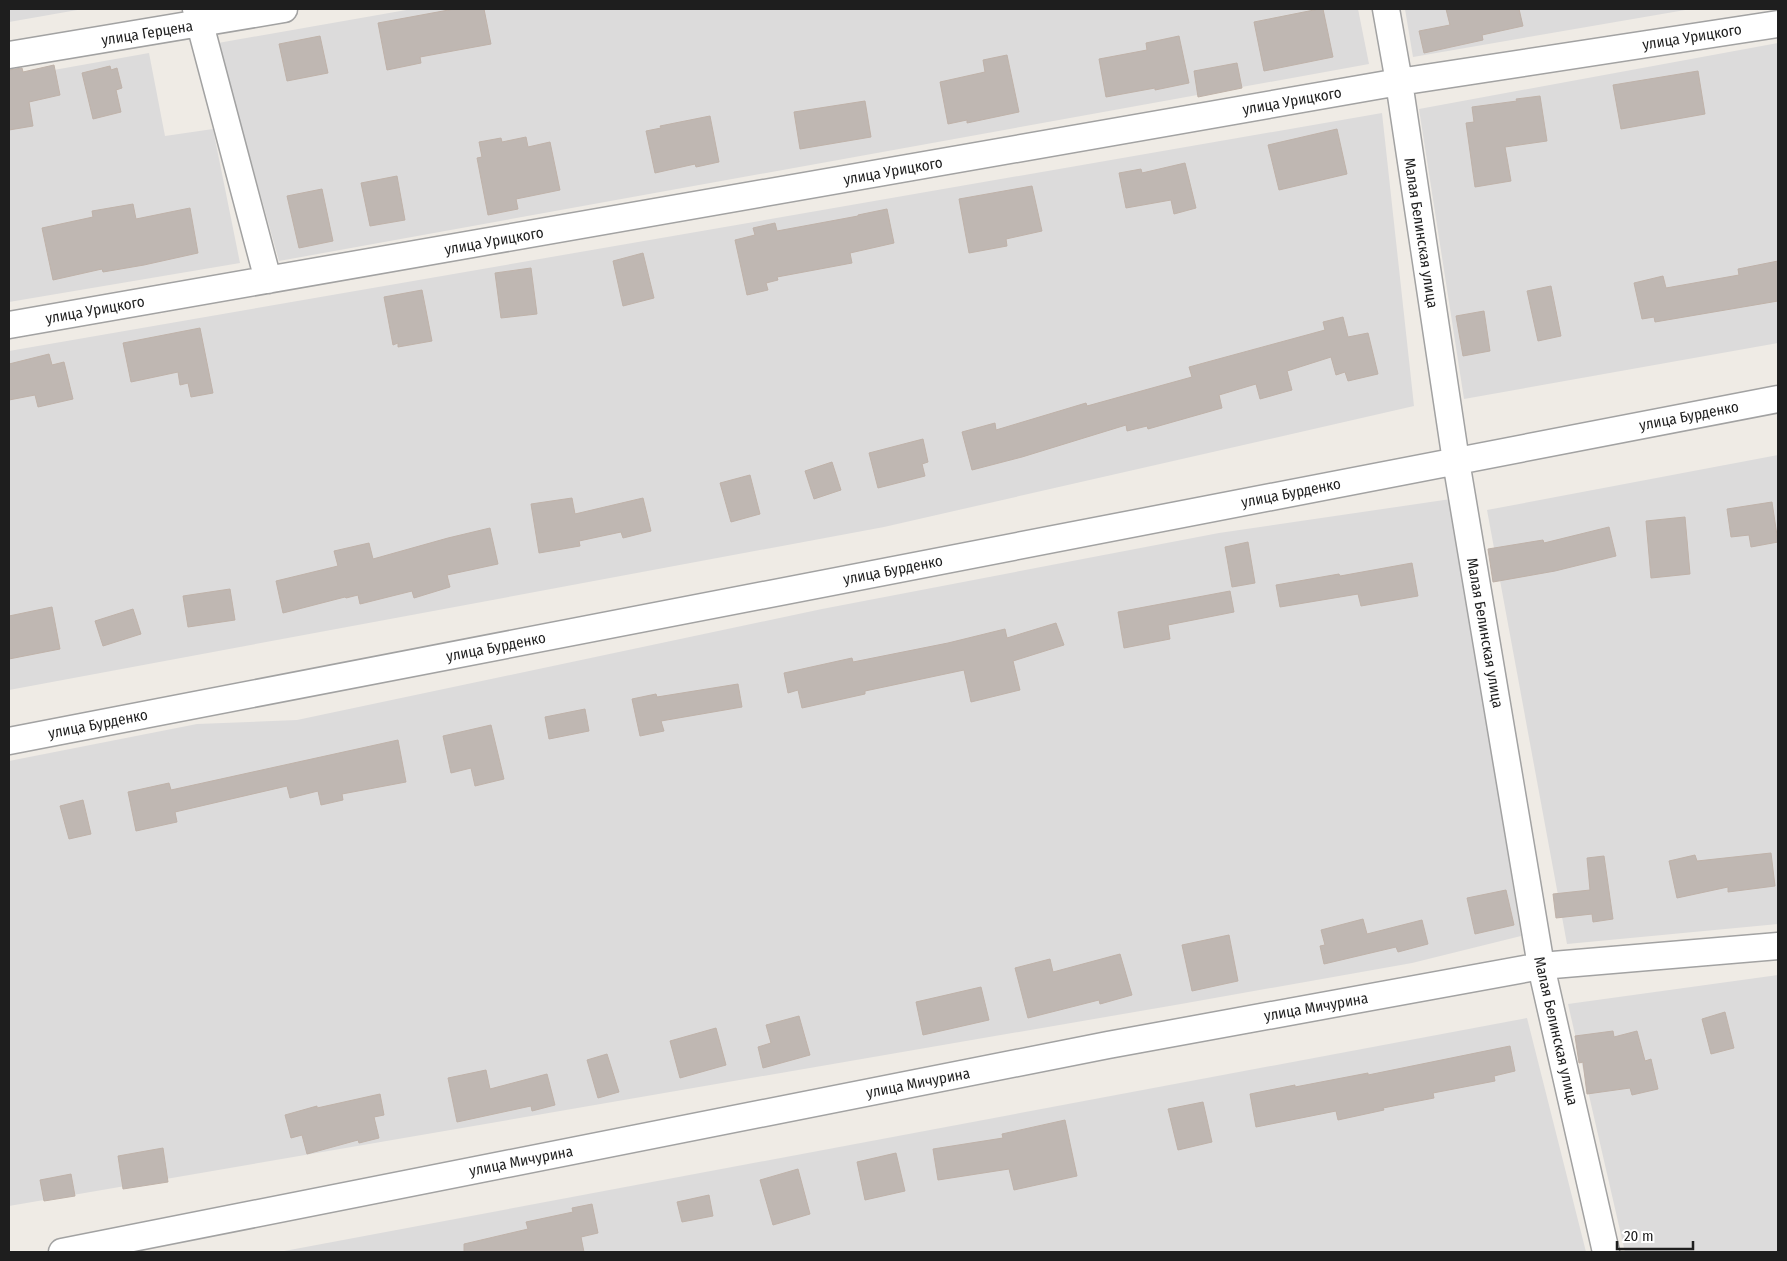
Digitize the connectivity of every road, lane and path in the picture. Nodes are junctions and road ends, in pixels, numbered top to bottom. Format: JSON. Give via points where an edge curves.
{"nodes":[{"id":1,"x":284,"y":9,"type":"edge"},
{"id":2,"x":1386,"y":9,"type":"edge"},
{"id":3,"x":197,"y":16,"type":"edge"},
{"id":4,"x":1778,"y":24,"type":"edge"},
{"id":5,"x":9,"y":56,"type":"edge"},
{"id":6,"x":1399,"y":82,"type":"junction"},
{"id":7,"x":268,"y":280,"type":"junction"},
{"id":8,"x":9,"y":324,"type":"edge"},
{"id":9,"x":1778,"y":399,"type":"edge"},
{"id":10,"x":1456,"y":461,"type":"junction"},
{"id":11,"x":9,"y":741,"type":"edge"},
{"id":12,"x":1778,"y":946,"type":"edge"},
{"id":13,"x":1541,"y":966,"type":"junction"},
{"id":14,"x":62,"y":1252,"type":"edge"},
{"id":15,"x":1606,"y":1252,"type":"edge"}],
"edges":[{"from":1,"to":3,"type":"street","name":"улица Герцена"},
{"from":2,"to":6,"type":"street","name":"Малая Белинская улица"},
{"from":3,"to":5,"type":"street","name":"улица Герцена"},
{"from":3,"to":7,"type":"street"},
{"from":4,"to":6,"type":"street","name":"улица Урицкого"},
{"from":6,"to":7,"type":"street","name":"улица Урицкого"},
{"from":6,"to":10,"type":"street","name":"Малая Белинская улица"},
{"from":7,"to":8,"type":"street","name":"улица Урицкого"},
{"from":9,"to":10,"type":"street","name":"улица Бурденко"},
{"from":10,"to":11,"type":"street","name":"улица Бурденко"},
{"from":10,"to":13,"type":"street","name":"Малая Белинская улица"},
{"from":12,"to":13,"type":"street","name":"улица Мичурина"},
{"from":13,"to":14,"type":"street","name":"улица Мичурина","via":[[1098,1047]]},
{"from":13,"to":15,"type":"street","name":"Малая Белинская улица"}]}
